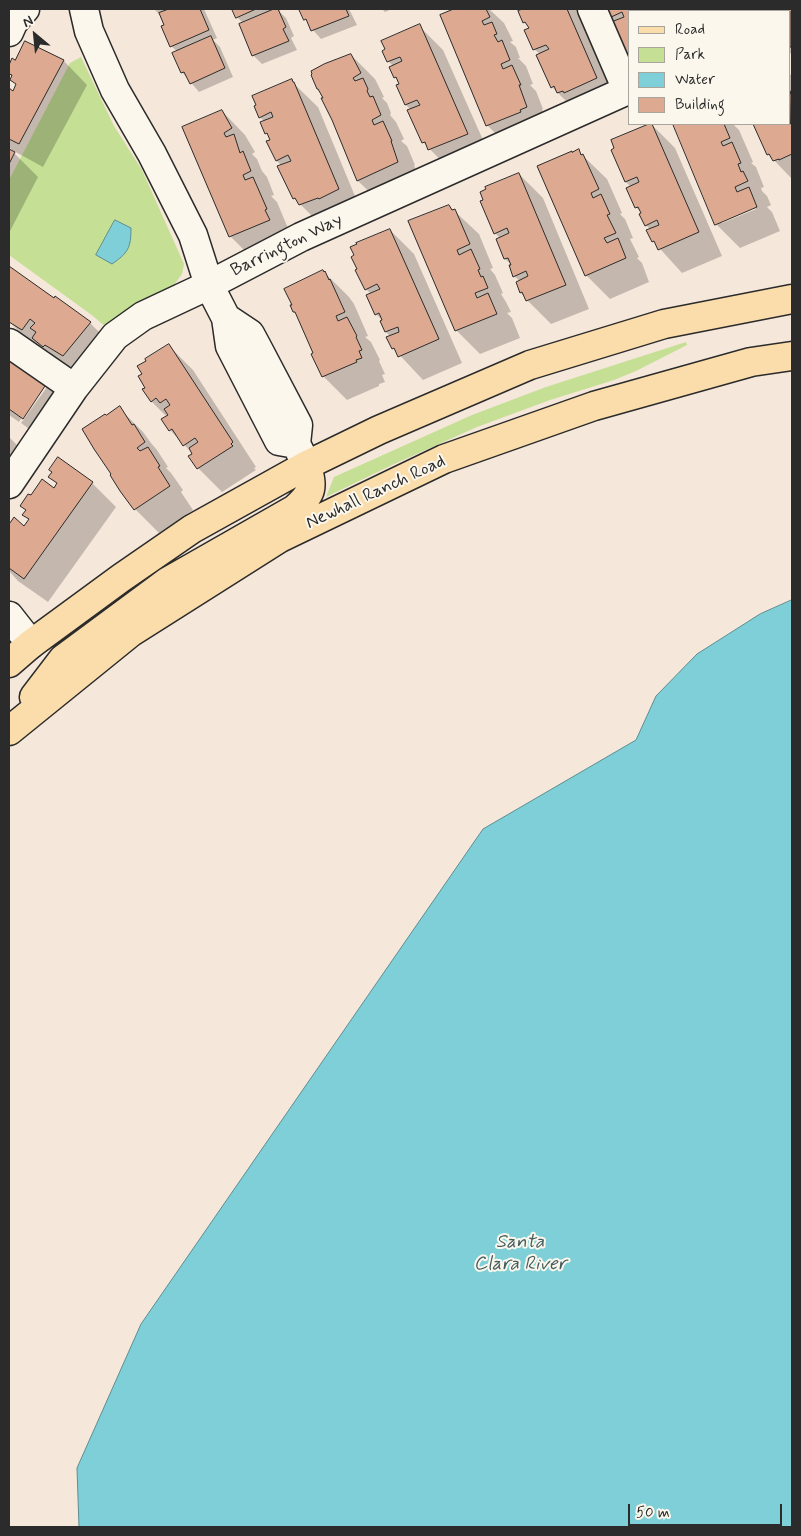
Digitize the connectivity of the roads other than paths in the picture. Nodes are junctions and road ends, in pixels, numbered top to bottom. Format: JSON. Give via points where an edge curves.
{"nodes":[{"id":1,"x":25,"y":9,"type":"edge"},
{"id":2,"x":84,"y":9,"type":"edge"},
{"id":3,"x":592,"y":9,"type":"edge"},
{"id":4,"x":9,"y":32,"type":"edge"},
{"id":5,"x":628,"y":89,"type":"edge"},
{"id":6,"x":209,"y":285,"type":"junction"},
{"id":7,"x":792,"y":299,"type":"edge"},
{"id":8,"x":9,"y":343,"type":"edge"},
{"id":9,"x":792,"y":356,"type":"edge"},
{"id":10,"x":74,"y":388,"type":"junction"},
{"id":11,"x":301,"y":454,"type":"junction"},
{"id":12,"x":9,"y":484,"type":"edge"},
{"id":13,"x":9,"y":616,"type":"edge"},
{"id":14,"x":31,"y":644,"type":"junction"},
{"id":15,"x":9,"y":663,"type":"edge"},
{"id":16,"x":9,"y":731,"type":"edge"}],
"edges":[{"from":1,"to":4,"type":"street"},
{"from":2,"to":6,"type":"street","via":[[89,31],[115,90],[193,235]]},
{"from":3,"to":5,"type":"street"},
{"from":5,"to":6,"type":"street","name":"Barrington Way","via":[[301,237]]},
{"from":6,"to":10,"type":"street","name":"Barrington Way","via":[[143,316],[115,336]]},
{"from":6,"to":11,"type":"street","via":[[226,318],[250,334],[298,425]]},
{"from":7,"to":11,"type":"main road","via":[[664,324],[530,365],[378,430]]},
{"from":8,"to":10,"type":"street"},
{"from":9,"to":16,"type":"main road","name":"Newhall Ranch Road","via":[[751,362],[594,406],[444,460],[280,538],[130,633]]},
{"from":10,"to":12,"type":"street","name":"Barrington Way"},
{"from":11,"to":14,"type":"main road"},
{"from":11,"to":16,"type":"main road","via":[[311,481],[308,497],[295,509],[167,582],[63,659]]},
{"from":13,"to":14,"type":"street"},
{"from":14,"to":15,"type":"main road"}]}
